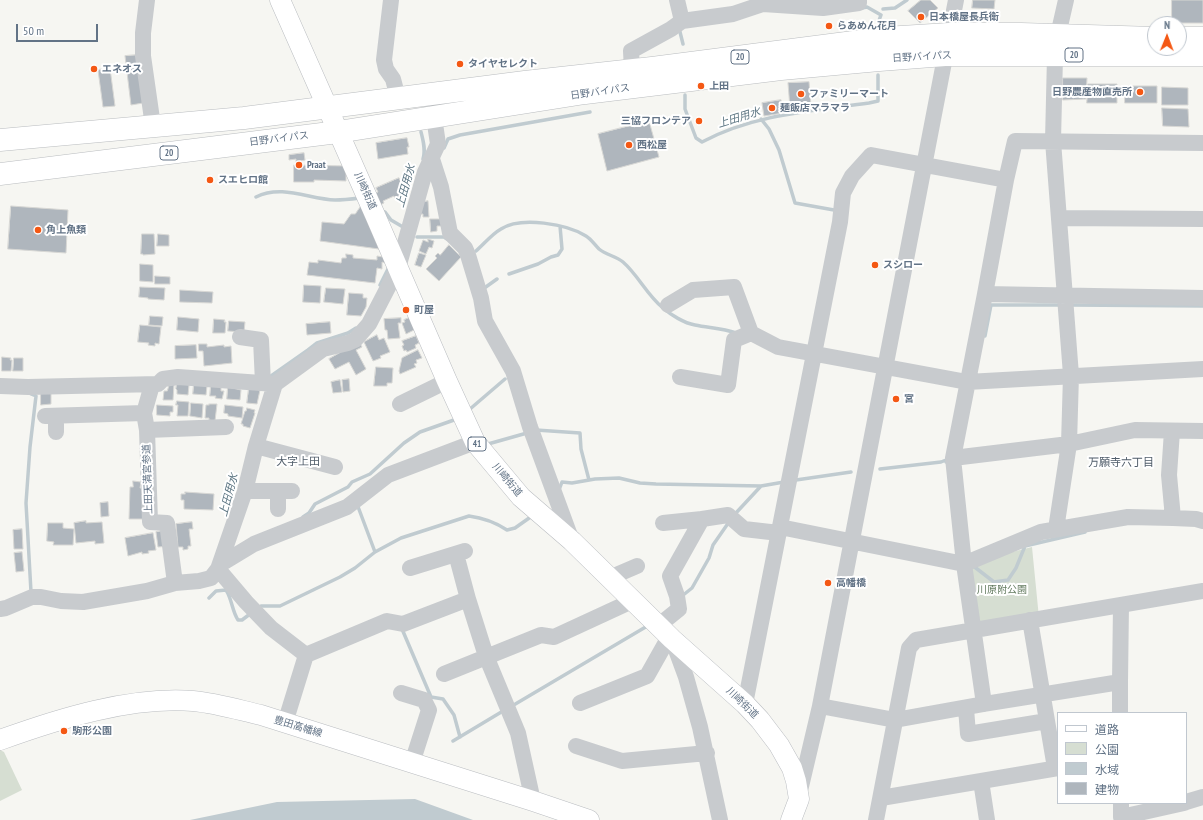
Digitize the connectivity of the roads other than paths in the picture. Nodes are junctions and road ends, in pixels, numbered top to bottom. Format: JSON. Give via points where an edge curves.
{"nodes":[{"id":1,"x":147,"y":0,"type":"edge"},
{"id":2,"x":280,"y":0,"type":"edge"},
{"id":3,"x":391,"y":0,"type":"edge"},
{"id":4,"x":677,"y":0,"type":"edge"},
{"id":5,"x":859,"y":0,"type":"edge"},
{"id":6,"x":956,"y":0,"type":"edge"},
{"id":7,"x":1066,"y":0,"type":"edge"},
{"id":8,"x":682,"y":21,"type":"junction"},
{"id":9,"x":949,"y":34,"type":"junction"},
{"id":10,"x":1187,"y":38,"type":"edge"},
{"id":11,"x":1203,"y":38,"type":"edge"},
{"id":12,"x":1147,"y":39,"type":"edge"},
{"id":13,"x":1056,"y":45,"type":"junction"},
{"id":14,"x":945,"y":55,"type":"junction"},
{"id":15,"x":1203,"y":55,"type":"edge"},
{"id":16,"x":632,"y":70,"type":"junction"},
{"id":17,"x":398,"y":98,"type":"junction"},
{"id":18,"x":328,"y":107,"type":"junction"},
{"id":19,"x":434,"y":117,"type":"junction"},
{"id":20,"x":153,"y":126,"type":"junction"},
{"id":21,"x":338,"y":132,"type":"junction"},
{"id":22,"x":0,"y":140,"type":"edge"},
{"id":23,"x":1053,"y":141,"type":"junction"},
{"id":24,"x":1203,"y":143,"type":"edge"},
{"id":25,"x":432,"y":159,"type":"junction"},
{"id":26,"x":924,"y":165,"type":"junction"},
{"id":27,"x":0,"y":174,"type":"edge"},
{"id":28,"x":1006,"y":180,"type":"junction"},
{"id":29,"x":1059,"y":218,"type":"junction"},
{"id":30,"x":1203,"y":219,"type":"edge"},
{"id":31,"x":398,"y":268,"type":"junction"},
{"id":32,"x":986,"y":294,"type":"junction"},
{"id":33,"x":1203,"y":298,"type":"edge"},
{"id":34,"x":1065,"y":303,"type":"junction"},
{"id":35,"x":668,"y":305,"type":"dead end"},
{"id":36,"x":751,"y":333,"type":"junction"},
{"id":37,"x":240,"y":337,"type":"dead end"},
{"id":38,"x":815,"y":353,"type":"junction"},
{"id":39,"x":886,"y":367,"type":"junction"},
{"id":40,"x":1203,"y":369,"type":"edge"},
{"id":41,"x":1071,"y":375,"type":"junction"},
{"id":42,"x":680,"y":377,"type":"dead end"},
{"id":43,"x":447,"y":381,"type":"junction"},
{"id":44,"x":967,"y":382,"type":"junction"},
{"id":45,"x":152,"y":384,"type":"junction"},
{"id":46,"x":269,"y":384,"type":"junction"},
{"id":47,"x":0,"y":386,"type":"edge"},
{"id":48,"x":400,"y":404,"type":"dead end"},
{"id":49,"x":144,"y":413,"type":"junction"},
{"id":50,"x":226,"y":427,"type":"dead end"},
{"id":51,"x":147,"y":430,"type":"junction"},
{"id":52,"x":1172,"y":431,"type":"junction"},
{"id":53,"x":1203,"y":431,"type":"edge"},
{"id":54,"x":56,"y":432,"type":"dead end"},
{"id":55,"x":475,"y":442,"type":"junction"},
{"id":56,"x":1069,"y":444,"type":"junction"},
{"id":57,"x":256,"y":446,"type":"junction"},
{"id":58,"x":953,"y":458,"type":"junction"},
{"id":59,"x":335,"y":467,"type":"dead end"},
{"id":60,"x":245,"y":491,"type":"junction"},
{"id":61,"x":278,"y":509,"type":"dead end"},
{"id":62,"x":1173,"y":518,"type":"junction"},
{"id":63,"x":702,"y":519,"type":"junction"},
{"id":64,"x":1203,"y":521,"type":"edge"},
{"id":65,"x":663,"y":523,"type":"dead end"},
{"id":66,"x":1056,"y":529,"type":"junction"},
{"id":67,"x":780,"y":530,"type":"junction"},
{"id":68,"x":572,"y":541,"type":"junction"},
{"id":69,"x":852,"y":541,"type":"junction"},
{"id":70,"x":964,"y":564,"type":"junction"},
{"id":71,"x":637,"y":566,"type":"dead end"},
{"id":72,"x":220,"y":567,"type":"junction"},
{"id":73,"x":410,"y":568,"type":"dead end"},
{"id":74,"x":609,"y":578,"type":"junction"},
{"id":75,"x":175,"y":582,"type":"junction"},
{"id":76,"x":1203,"y":591,"type":"edge"},
{"id":77,"x":468,"y":599,"type":"junction"},
{"id":78,"x":632,"y":602,"type":"junction"},
{"id":79,"x":1122,"y":605,"type":"junction"},
{"id":80,"x":0,"y":609,"type":"edge"},
{"id":81,"x":1030,"y":620,"type":"junction"},
{"id":82,"x":973,"y":629,"type":"junction"},
{"id":83,"x":666,"y":634,"type":"junction"},
{"id":84,"x":306,"y":655,"type":"junction"},
{"id":85,"x":486,"y":656,"type":"junction"},
{"id":86,"x":444,"y":674,"type":"dead end"},
{"id":87,"x":1120,"y":682,"type":"junction"},
{"id":88,"x":401,"y":693,"type":"dead end"},
{"id":89,"x":1044,"y":695,"type":"junction"},
{"id":90,"x":580,"y":703,"type":"dead end"},
{"id":91,"x":745,"y":704,"type":"junction"},
{"id":92,"x":984,"y":704,"type":"junction"},
{"id":93,"x":820,"y":706,"type":"junction"},
{"id":94,"x":966,"y":708,"type":"junction"},
{"id":95,"x":1120,"y":712,"type":"edge"},
{"id":96,"x":895,"y":720,"type":"junction"},
{"id":97,"x":1047,"y":721,"type":"junction"},
{"id":98,"x":285,"y":723,"type":"junction"},
{"id":99,"x":0,"y":740,"type":"edge"},
{"id":100,"x":576,"y":746,"type":"dead end"},
{"id":101,"x":707,"y":753,"type":"junction"},
{"id":102,"x":412,"y":763,"type":"junction"},
{"id":103,"x":1056,"y":768,"type":"edge"},
{"id":104,"x":981,"y":781,"type":"junction"},
{"id":105,"x":1203,"y":797,"type":"edge"},
{"id":106,"x":799,"y":798,"type":"junction"},
{"id":107,"x":881,"y":798,"type":"junction"},
{"id":108,"x":533,"y":801,"type":"junction"},
{"id":109,"x":1187,"y":802,"type":"edge"},
{"id":110,"x":1179,"y":804,"type":"edge"},
{"id":111,"x":1118,"y":814,"type":"edge"},
{"id":112,"x":589,"y":820,"type":"edge"},
{"id":113,"x":720,"y":820,"type":"edge"},
{"id":114,"x":791,"y":820,"type":"edge"},
{"id":115,"x":876,"y":820,"type":"edge"},
{"id":116,"x":987,"y":820,"type":"edge"}],
"edges":[{"from":1,"to":20,"type":"street","via":[[143,56]]},
{"from":2,"to":18,"type":"main road","name":"川崎街道","number":"41"},
{"from":3,"to":17,"type":"street","via":[[384,60],[386,69],[393,78]]},
{"from":4,"to":8,"type":"street"},
{"from":5,"to":8,"type":"street","via":[[859,3],[823,8],[763,4],[733,14]]},
{"from":6,"to":9,"type":"street"},
{"from":7,"to":13,"type":"street"},
{"from":8,"to":16,"type":"street","via":[[631,51]]},
{"from":9,"to":13,"type":"highway","name":"日野バイパス","number":"20"},
{"from":9,"to":14,"type":"street"},
{"from":9,"to":16,"type":"highway","name":"日野バイパス","number":"20","via":[[867,40]]},
{"from":10,"to":11,"type":"highway"},
{"from":12,"to":13,"type":"highway","name":"日野バイパス","number":"20"},
{"from":13,"to":14,"type":"highway","name":"日野バイパス","number":"20"},
{"from":13,"to":15,"type":"highway","name":"日野バイパス","number":"20"},
{"from":13,"to":23,"type":"street"},
{"from":14,"to":19,"type":"highway","name":"日野バイパス","number":"20","via":[[774,70],[585,93]]},
{"from":14,"to":26,"type":"street"},
{"from":16,"to":17,"type":"highway","name":"日野バイパス","number":"20"},
{"from":17,"to":18,"type":"highway","name":"日野バイパス","number":"20"},
{"from":18,"to":20,"type":"highway","name":"日野バイパス","number":"20"},
{"from":18,"to":21,"type":"main road","name":"川崎街道","number":"41"},
{"from":19,"to":21,"type":"highway","name":"日野バイパス","number":"20"},
{"from":19,"to":25,"type":"street","via":[[438,144]]},
{"from":20,"to":22,"type":"highway","name":"日野バイパス","number":"20"},
{"from":21,"to":27,"type":"highway","name":"日野バイパス","number":"20"},
{"from":21,"to":31,"type":"main road","name":"川崎街道","number":"41"},
{"from":23,"to":24,"type":"street"},
{"from":23,"to":28,"type":"street","via":[[1015,141]]},
{"from":23,"to":29,"type":"street"},
{"from":25,"to":31,"type":"street","via":[[425,172]]},
{"from":25,"to":68,"type":"street","via":[[441,187],[450,233],[465,248],[468,255],[485,321],[513,371],[530,427]]},
{"from":26,"to":28,"type":"street"},
{"from":26,"to":38,"type":"street","via":[[871,155],[852,176],[843,193],[840,222]]},
{"from":26,"to":39,"type":"street"},
{"from":28,"to":32,"type":"street"},
{"from":29,"to":30,"type":"street"},
{"from":29,"to":34,"type":"street"},
{"from":31,"to":43,"type":"main road","name":"川崎街道","number":"41"},
{"from":31,"to":46,"type":"street","via":[[369,324],[355,340],[323,349]]},
{"from":32,"to":34,"type":"street"},
{"from":32,"to":44,"type":"street"},
{"from":33,"to":34,"type":"street"},
{"from":34,"to":41,"type":"street"},
{"from":35,"to":36,"type":"street","via":[[693,290],[734,287]]},
{"from":36,"to":38,"type":"street","via":[[778,347]]},
{"from":36,"to":42,"type":"street","via":[[734,340],[728,385]]},
{"from":37,"to":46,"type":"street","via":[[262,340]]},
{"from":38,"to":39,"type":"street"},
{"from":38,"to":67,"type":"street"},
{"from":39,"to":44,"type":"street"},
{"from":39,"to":69,"type":"street"},
{"from":40,"to":41,"type":"street"},
{"from":41,"to":44,"type":"street"},
{"from":41,"to":56,"type":"street"},
{"from":43,"to":48,"type":"street"},
{"from":43,"to":55,"type":"main road","name":"川崎街道","number":"41"},
{"from":44,"to":58,"type":"street"},
{"from":45,"to":46,"type":"street","via":[[178,377]]},
{"from":45,"to":47,"type":"street"},
{"from":45,"to":49,"type":"street","name":"上田天満宮参道"},
{"from":46,"to":57,"type":"street"},
{"from":49,"to":51,"type":"street","name":"上田天満宮参道"},
{"from":49,"to":54,"type":"street","via":[[51,416]]},
{"from":50,"to":51,"type":"street"},
{"from":51,"to":75,"type":"street","name":"上田天満宮参道","via":[[150,522],[167,523]]},
{"from":52,"to":53,"type":"street"},
{"from":52,"to":56,"type":"street","via":[[1135,430]]},
{"from":52,"to":62,"type":"street","via":[[1169,475]]},
{"from":55,"to":68,"type":"main road","name":"川崎街道","number":"41","via":[[521,497]]},
{"from":55,"to":72,"type":"street","via":[[388,475],[347,507],[254,544]]},
{"from":56,"to":58,"type":"street"},
{"from":56,"to":66,"type":"street"},
{"from":57,"to":59,"type":"street"},
{"from":57,"to":60,"type":"street"},
{"from":58,"to":70,"type":"street"},
{"from":60,"to":61,"type":"street","via":[[285,491]]},
{"from":60,"to":72,"type":"street"},
{"from":62,"to":64,"type":"street"},
{"from":62,"to":66,"type":"street","via":[[1128,517]]},
{"from":63,"to":65,"type":"street"},
{"from":63,"to":67,"type":"street","via":[[728,515],[744,529]]},
{"from":63,"to":83,"type":"street","via":[[670,576],[677,596],[678,609]]},
{"from":66,"to":70,"type":"street","via":[[1029,536]]},
{"from":67,"to":69,"type":"street"},
{"from":67,"to":91,"type":"street"},
{"from":68,"to":74,"type":"main road","name":"川崎街道","number":"41"},
{"from":69,"to":70,"type":"street"},
{"from":69,"to":93,"type":"street"},
{"from":70,"to":82,"type":"street"},
{"from":71,"to":74,"type":"street"},
{"from":72,"to":75,"type":"street","via":[[210,578],[199,582]]},
{"from":72,"to":84,"type":"street","via":[[246,602],[271,628]]},
{"from":73,"to":77,"type":"street","via":[[460,552]]},
{"from":74,"to":78,"type":"main road","name":"川崎街道","number":"41"},
{"from":75,"to":80,"type":"street","via":[[147,591],[83,602],[32,597]]},
{"from":76,"to":79,"type":"street"},
{"from":77,"to":84,"type":"street","via":[[403,624],[387,621]]},
{"from":77,"to":85,"type":"street"},
{"from":78,"to":83,"type":"main road","name":"川崎街道","number":"41"},
{"from":78,"to":85,"type":"street","via":[[554,637],[541,635]]},
{"from":79,"to":81,"type":"street"},
{"from":79,"to":87,"type":"street"},
{"from":81,"to":82,"type":"street"},
{"from":81,"to":89,"type":"street"},
{"from":82,"to":92,"type":"street"},
{"from":82,"to":96,"type":"street","via":[[916,640],[908,648]]},
{"from":83,"to":90,"type":"street","via":[[647,676]]},
{"from":83,"to":91,"type":"main road","name":"川崎街道","number":"41"},
{"from":83,"to":101,"type":"street","via":[[686,678]]},
{"from":84,"to":98,"type":"street"},
{"from":85,"to":86,"type":"street"},
{"from":85,"to":108,"type":"street","via":[[518,733]]},
{"from":87,"to":89,"type":"street"},
{"from":87,"to":95,"type":"street"},
{"from":88,"to":102,"type":"street","via":[[424,700],[429,710]]},
{"from":89,"to":92,"type":"street"},
{"from":89,"to":97,"type":"street"},
{"from":91,"to":106,"type":"main road","name":"川崎街道","number":"41","via":[[760,720],[792,768]]},
{"from":92,"to":94,"type":"street"},
{"from":93,"to":96,"type":"street"},
{"from":93,"to":106,"type":"street"},
{"from":94,"to":96,"type":"street"},
{"from":94,"to":97,"type":"street","via":[[968,734]]},
{"from":96,"to":107,"type":"street"},
{"from":97,"to":103,"type":"street"},
{"from":98,"to":99,"type":"main road","name":"豊田高幡線","via":[[216,704],[150,702],[70,717]]},
{"from":98,"to":102,"type":"main road","name":"豊田高幡線"},
{"from":100,"to":101,"type":"street","via":[[622,761]]},
{"from":101,"to":113,"type":"street"},
{"from":102,"to":108,"type":"main road","name":"豊田高幡線"},
{"from":103,"to":104,"type":"street"},
{"from":104,"to":107,"type":"street"},
{"from":104,"to":116,"type":"street"},
{"from":105,"to":109,"type":"street"},
{"from":106,"to":114,"type":"main road"},
{"from":107,"to":115,"type":"street"},
{"from":108,"to":112,"type":"main road","name":"豊田高幡線"},
{"from":110,"to":111,"type":"street"}]}
